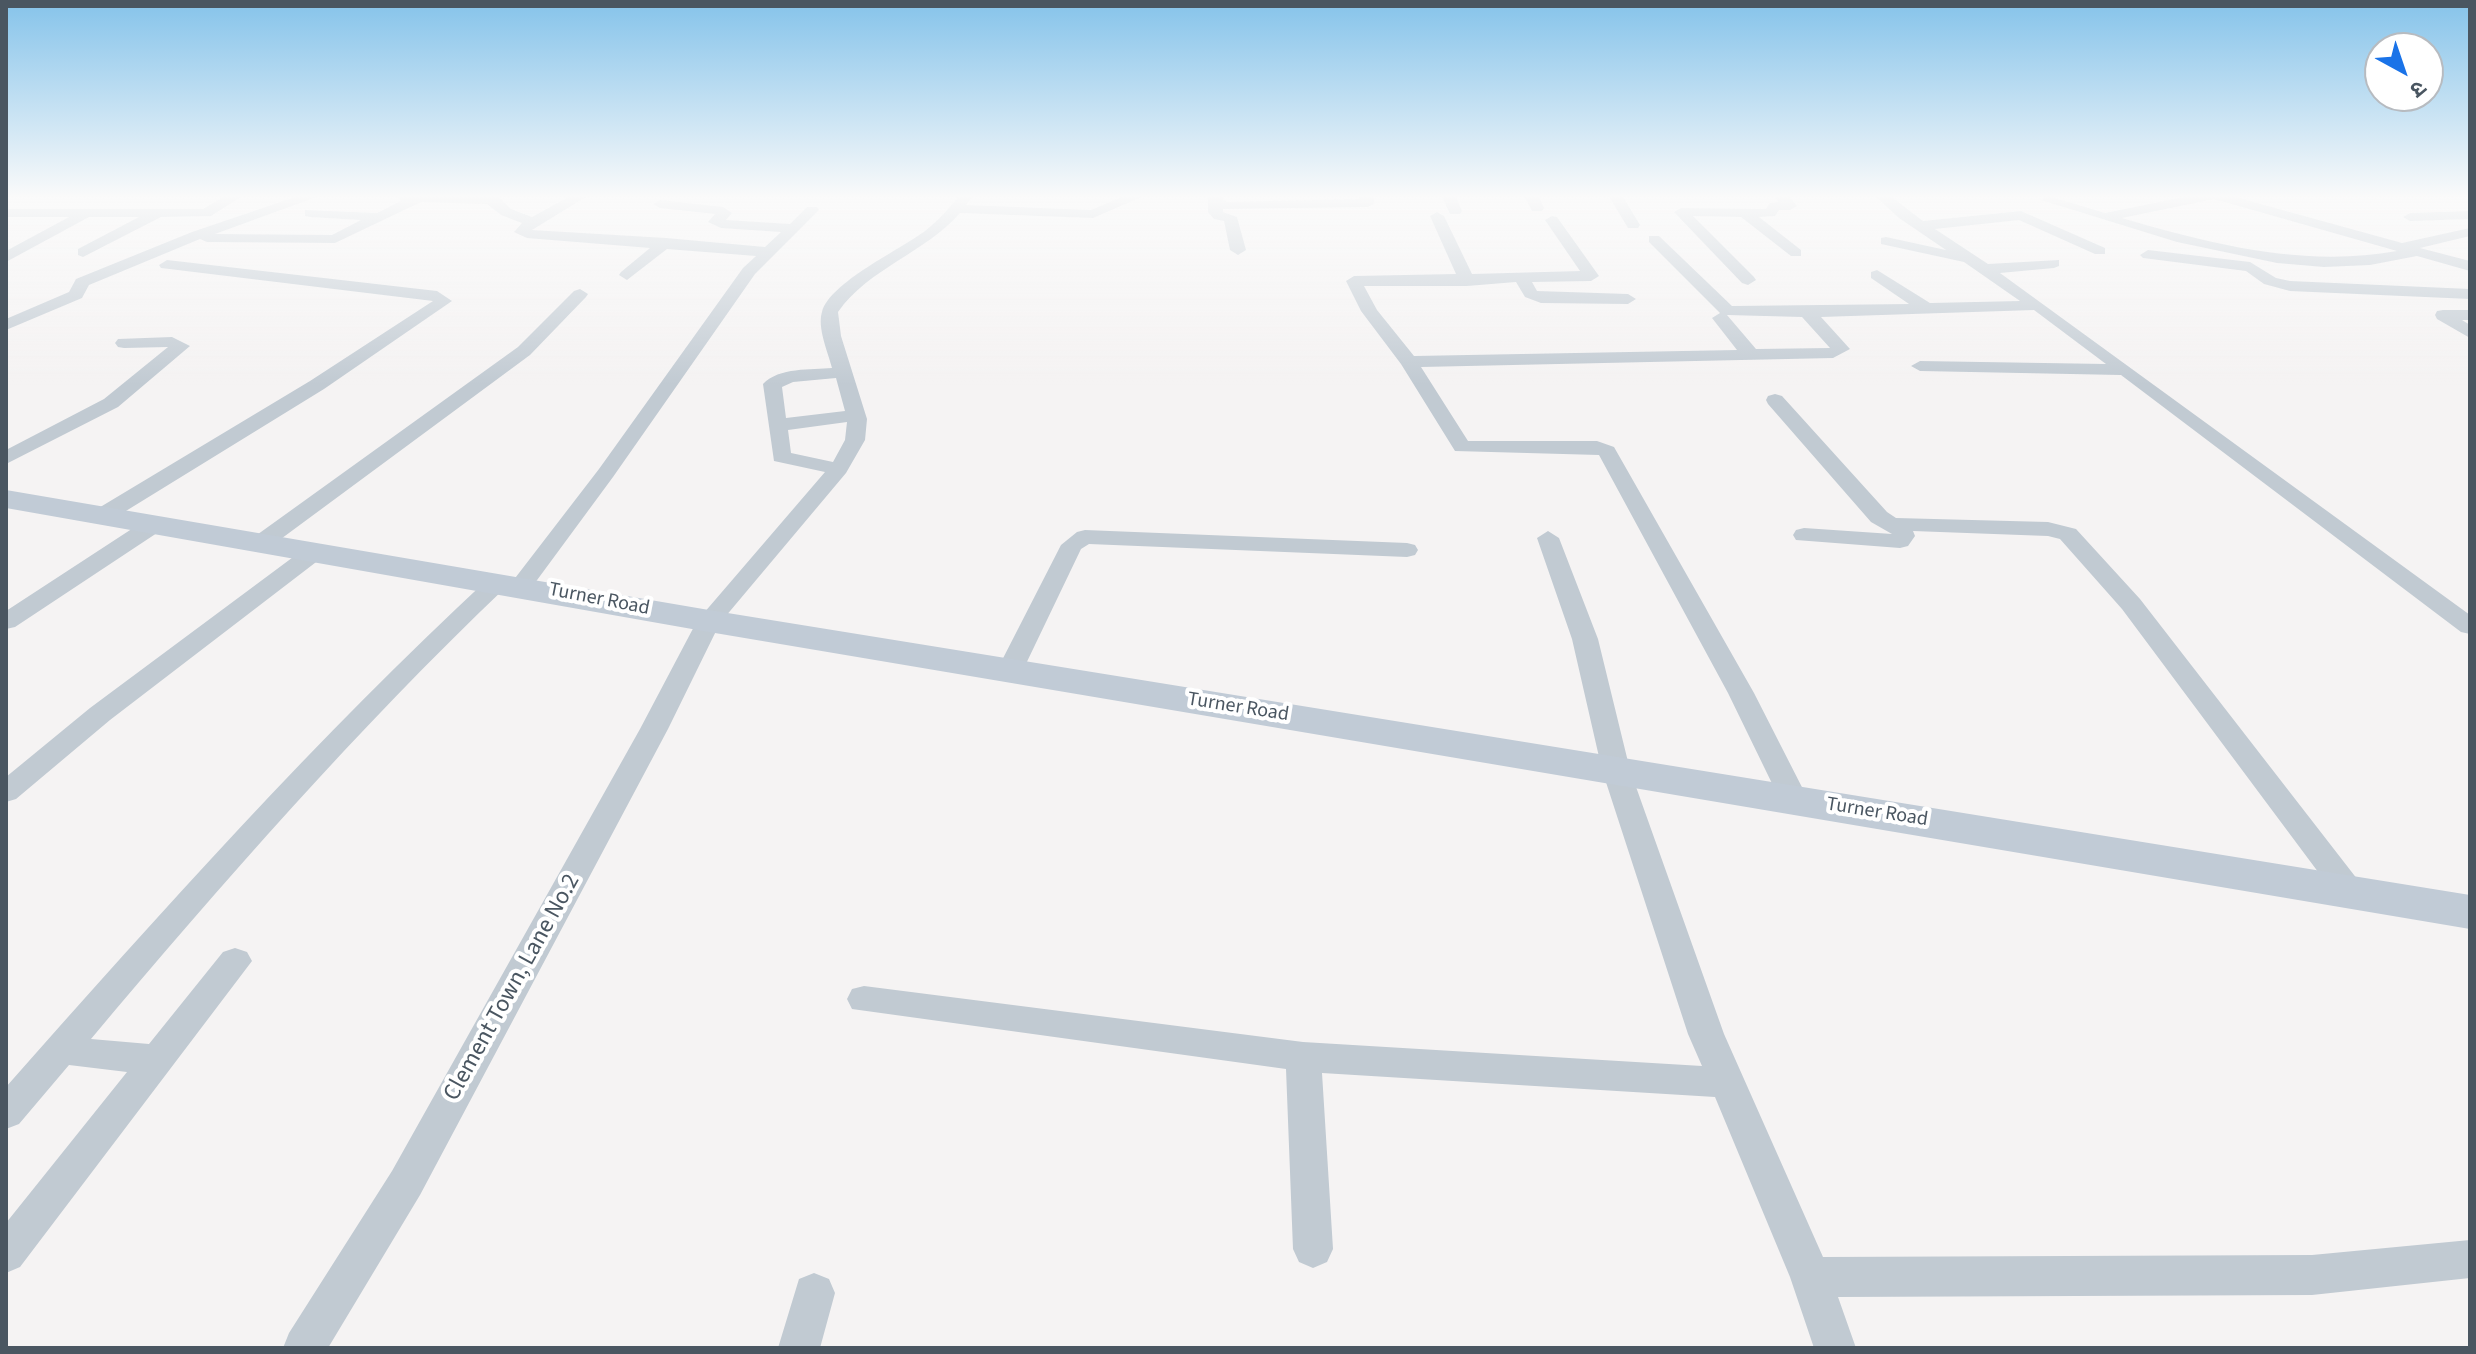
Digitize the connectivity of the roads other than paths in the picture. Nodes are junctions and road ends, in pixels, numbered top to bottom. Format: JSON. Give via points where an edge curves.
{"nodes":[{"id":1,"x":141,"y":258,"type":"edge"},
{"id":2,"x":647,"y":258,"type":"edge"},
{"id":3,"x":761,"y":258,"type":"edge"},
{"id":4,"x":894,"y":258,"type":"edge"},
{"id":5,"x":1456,"y":258,"type":"edge"},
{"id":6,"x":1579,"y":258,"type":"edge"},
{"id":7,"x":1673,"y":258,"type":"edge"},
{"id":8,"x":1727,"y":258,"type":"edge"},
{"id":9,"x":1956,"y":258,"type":"edge"},
{"id":10,"x":1971,"y":258,"type":"edge"},
{"id":11,"x":2176,"y":258,"type":"edge"},
{"id":12,"x":2284,"y":258,"type":"edge"},
{"id":13,"x":2382,"y":258,"type":"edge"},
{"id":14,"x":2439,"y":258,"type":"edge"},
{"id":15,"x":2054,"y":263,"type":"dead end"},
{"id":16,"x":1980,"y":264,"type":"junction"},
{"id":17,"x":167,"y":265,"type":"dead end"},
{"id":18,"x":2470,"y":266,"type":"edge"},
{"id":19,"x":627,"y":275,"type":"dead end"},
{"id":20,"x":1877,"y":275,"type":"dead end"},
{"id":21,"x":1522,"y":279,"type":"junction"},
{"id":22,"x":1748,"y":280,"type":"dead end"},
{"id":23,"x":1467,"y":281,"type":"junction"},
{"id":24,"x":580,"y":294,"type":"dead end"},
{"id":25,"x":2470,"y":294,"type":"edge"},
{"id":26,"x":1628,"y":299,"type":"dead end"},
{"id":27,"x":2038,"y":305,"type":"junction"},
{"id":28,"x":1926,"y":308,"type":"junction"},
{"id":29,"x":1807,"y":312,"type":"junction"},
{"id":30,"x":2470,"y":315,"type":"edge"},
{"id":31,"x":1720,"y":318,"type":"dead end"},
{"id":32,"x":6,"y":325,"type":"edge"},
{"id":33,"x":2470,"y":333,"type":"edge"},
{"id":34,"x":124,"y":343,"type":"dead end"},
{"id":35,"x":1750,"y":354,"type":"junction"},
{"id":36,"x":1409,"y":362,"type":"junction"},
{"id":37,"x":1920,"y":366,"type":"dead end"},
{"id":38,"x":2126,"y":370,"type":"junction"},
{"id":39,"x":844,"y":372,"type":"junction"},
{"id":40,"x":1775,"y":400,"type":"dead end"},
{"id":41,"x":856,"y":415,"type":"junction"},
{"id":42,"x":778,"y":425,"type":"junction"},
{"id":43,"x":6,"y":458,"type":"edge"},
{"id":44,"x":839,"y":469,"type":"junction"},
{"id":45,"x":6,"y":499,"type":"edge"},
{"id":46,"x":100,"y":517,"type":"junction"},
{"id":47,"x":155,"y":524,"type":"junction"},
{"id":48,"x":1898,"y":525,"type":"junction"},
{"id":49,"x":1804,"y":535,"type":"dead end"},
{"id":50,"x":1548,"y":538,"type":"dead end"},
{"id":51,"x":262,"y":542,"type":"junction"},
{"id":52,"x":1407,"y":550,"type":"dead end"},
{"id":53,"x":316,"y":551,"type":"junction"},
{"id":54,"x":510,"y":584,"type":"junction"},
{"id":55,"x":709,"y":621,"type":"junction"},
{"id":56,"x":6,"y":622,"type":"edge"},
{"id":57,"x":2470,"y":627,"type":"edge"},
{"id":58,"x":1010,"y":670,"type":"junction"},
{"id":59,"x":1616,"y":770,"type":"junction"},
{"id":60,"x":6,"y":792,"type":"edge"},
{"id":61,"x":1793,"y":799,"type":"junction"},
{"id":62,"x":2350,"y":892,"type":"junction"},
{"id":63,"x":2470,"y":912,"type":"edge"},
{"id":64,"x":235,"y":961,"type":"dead end"},
{"id":65,"x":864,"y":999,"type":"dead end"},
{"id":66,"x":61,"y":1050,"type":"junction"},
{"id":67,"x":1303,"y":1057,"type":"junction"},
{"id":68,"x":157,"y":1060,"type":"junction"},
{"id":69,"x":1728,"y":1083,"type":"junction"},
{"id":70,"x":6,"y":1113,"type":"edge"},
{"id":71,"x":1313,"y":1249,"type":"dead end"},
{"id":72,"x":6,"y":1254,"type":"edge"},
{"id":73,"x":2470,"y":1259,"type":"edge"},
{"id":74,"x":1811,"y":1277,"type":"junction"},
{"id":75,"x":814,"y":1293,"type":"dead end"},
{"id":76,"x":304,"y":1348,"type":"edge"},
{"id":77,"x":799,"y":1348,"type":"edge"},
{"id":78,"x":1835,"y":1348,"type":"edge"}],
"edges":[{"from":1,"to":32,"type":"street","via":[[82,282],[76,295]]},
{"from":2,"to":19,"type":"street"},
{"from":3,"to":54,"type":"street"},
{"from":4,"to":39,"type":"street","via":[[830,312]]},
{"from":5,"to":23,"type":"street"},
{"from":6,"to":21,"type":"street","via":[[1591,276]]},
{"from":7,"to":29,"type":"street","via":[[1722,308]]},
{"from":8,"to":22,"type":"street"},
{"from":9,"to":16,"type":"street"},
{"from":10,"to":16,"type":"street"},
{"from":11,"to":25,"type":"street","via":[[2253,267],[2270,281],[2290,286]]},
{"from":12,"to":13,"type":"street"},
{"from":14,"to":18,"type":"street"},
{"from":15,"to":16,"type":"street"},
{"from":16,"to":27,"type":"street"},
{"from":17,"to":46,"type":"street","via":[[437,296],[444,301]]},
{"from":20,"to":28,"type":"street"},
{"from":21,"to":23,"type":"street"},
{"from":21,"to":26,"type":"street","via":[[1531,294],[1541,298]]},
{"from":23,"to":36,"type":"street","via":[[1354,281],[1369,311]]},
{"from":24,"to":51,"type":"street","via":[[524,351]]},
{"from":27,"to":28,"type":"street"},
{"from":27,"to":38,"type":"street"},
{"from":28,"to":29,"type":"street"},
{"from":29,"to":35,"type":"street","via":[[1841,349]]},
{"from":30,"to":33,"type":"street","via":[[2443,315]]},
{"from":31,"to":35,"type":"street"},
{"from":34,"to":43,"type":"street","via":[[181,346],[122,397]]},
{"from":35,"to":36,"type":"street"},
{"from":36,"to":61,"type":"street","via":[[1462,447],[1607,451],[1741,693]]},
{"from":37,"to":38,"type":"street"},
{"from":38,"to":57,"type":"street"},
{"from":39,"to":41,"type":"street"},
{"from":39,"to":42,"type":"street","via":[[774,382]]},
{"from":40,"to":48,"type":"street","via":[[1879,517]]},
{"from":41,"to":42,"type":"street"},
{"from":41,"to":44,"type":"street","name":"Clement Town, Lane No.2","via":[[855,440]]},
{"from":42,"to":44,"type":"street","via":[[782,458]]},
{"from":44,"to":55,"type":"street","name":"Clement Town, Lane No.2"},
{"from":45,"to":46,"type":"main road","name":"Turner Road"},
{"from":46,"to":47,"type":"main road","name":"Turner Road"},
{"from":47,"to":51,"type":"main road","name":"Turner Road"},
{"from":47,"to":56,"type":"street"},
{"from":48,"to":49,"type":"street","via":[[1904,536],[1900,541]]},
{"from":48,"to":62,"type":"street","via":[[2068,534],[2131,604]]},
{"from":50,"to":59,"type":"street","via":[[1585,639]]},
{"from":51,"to":53,"type":"main road","name":"Turner Road"},
{"from":52,"to":58,"type":"street","via":[[1085,537],[1072,545]]},
{"from":53,"to":54,"type":"main road","name":"Turner Road"},
{"from":53,"to":60,"type":"street"},
{"from":54,"to":55,"type":"main road","name":"Turner Road"},
{"from":54,"to":66,"type":"street","via":[[416,656],[232,854]]},
{"from":55,"to":58,"type":"main road","name":"Turner Road"},
{"from":55,"to":76,"type":"street","name":"Clement Town, Lane No.2","via":[[406,1183]]},
{"from":58,"to":59,"type":"main road","name":"Turner Road"},
{"from":59,"to":61,"type":"main road","name":"Turner Road"},
{"from":59,"to":69,"type":"street","via":[[1706,1034]]},
{"from":61,"to":62,"type":"main road","name":"Turner Road"},
{"from":62,"to":63,"type":"main road","name":"Turner Road"},
{"from":64,"to":68,"type":"street"},
{"from":65,"to":67,"type":"street"},
{"from":66,"to":68,"type":"street"},
{"from":66,"to":70,"type":"street"},
{"from":67,"to":69,"type":"street"},
{"from":67,"to":71,"type":"street"},
{"from":68,"to":72,"type":"street"},
{"from":69,"to":74,"type":"street"},
{"from":73,"to":74,"type":"street","via":[[2312,1275]]},
{"from":74,"to":78,"type":"street"},
{"from":75,"to":77,"type":"street"}]}
